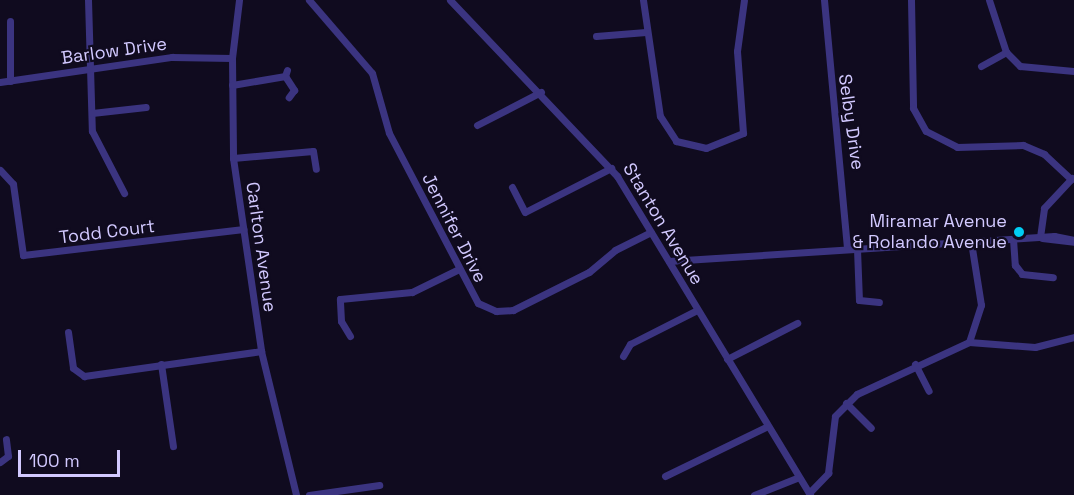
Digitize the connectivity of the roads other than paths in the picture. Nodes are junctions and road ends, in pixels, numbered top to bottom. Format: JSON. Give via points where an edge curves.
{"nodes":[{"id":1,"x":88,"y":0,"type":"edge"},
{"id":2,"x":239,"y":0,"type":"edge"},
{"id":3,"x":309,"y":0,"type":"edge"},
{"id":4,"x":643,"y":0,"type":"edge"},
{"id":5,"x":744,"y":0,"type":"edge"},
{"id":6,"x":824,"y":0,"type":"edge"},
{"id":7,"x":911,"y":0,"type":"edge"},
{"id":8,"x":988,"y":0,"type":"edge"},
{"id":9,"x":452,"y":1,"type":"edge"},
{"id":10,"x":10,"y":21,"type":"dead end"},
{"id":11,"x":646,"y":32,"type":"junction"},
{"id":12,"x":596,"y":36,"type":"dead end"},
{"id":13,"x":1006,"y":52,"type":"junction"},
{"id":14,"x":232,"y":58,"type":"junction"},
{"id":15,"x":981,"y":66,"type":"dead end"},
{"id":16,"x":91,"y":69,"type":"junction"},
{"id":17,"x":1074,"y":71,"type":"edge"},
{"id":18,"x":10,"y":81,"type":"junction"},
{"id":19,"x":0,"y":82,"type":"edge"},
{"id":20,"x":232,"y":85,"type":"junction"},
{"id":21,"x":541,"y":92,"type":"junction"},
{"id":22,"x":289,"y":97,"type":"dead end"},
{"id":23,"x":146,"y":107,"type":"dead end"},
{"id":24,"x":92,"y":114,"type":"junction"},
{"id":25,"x":477,"y":125,"type":"dead end"},
{"id":26,"x":233,"y":158,"type":"junction"},
{"id":27,"x":611,"y":168,"type":"junction"},
{"id":28,"x":316,"y":169,"type":"dead end"},
{"id":29,"x":0,"y":170,"type":"edge"},
{"id":30,"x":1072,"y":178,"type":"edge"},
{"id":31,"x":512,"y":187,"type":"dead end"},
{"id":32,"x":124,"y":193,"type":"dead end"},
{"id":33,"x":243,"y":229,"type":"junction"},
{"id":34,"x":651,"y":232,"type":"junction"},
{"id":35,"x":1040,"y":237,"type":"junction"},
{"id":36,"x":1013,"y":239,"type":"junction"},
{"id":37,"x":1074,"y":241,"type":"edge"},
{"id":38,"x":971,"y":242,"type":"junction"},
{"id":39,"x":847,"y":249,"type":"junction"},
{"id":40,"x":857,"y":249,"type":"junction"},
{"id":41,"x":669,"y":261,"type":"junction"},
{"id":42,"x":457,"y":270,"type":"junction"},
{"id":43,"x":1053,"y":277,"type":"dead end"},
{"id":44,"x":879,"y":302,"type":"dead end"},
{"id":45,"x":697,"y":310,"type":"junction"},
{"id":46,"x":797,"y":323,"type":"dead end"},
{"id":47,"x":68,"y":332,"type":"dead end"},
{"id":48,"x":350,"y":336,"type":"dead end"},
{"id":49,"x":1074,"y":337,"type":"edge"},
{"id":50,"x":969,"y":342,"type":"junction"},
{"id":51,"x":261,"y":351,"type":"junction"},
{"id":52,"x":623,"y":356,"type":"dead end"},
{"id":53,"x":727,"y":359,"type":"junction"},
{"id":54,"x":161,"y":364,"type":"junction"},
{"id":55,"x":915,"y":364,"type":"junction"},
{"id":56,"x":928,"y":391,"type":"dead end"},
{"id":57,"x":846,"y":403,"type":"junction"},
{"id":58,"x":768,"y":426,"type":"junction"},
{"id":59,"x":871,"y":428,"type":"dead end"},
{"id":60,"x":6,"y":439,"type":"dead end"},
{"id":61,"x":173,"y":446,"type":"dead end"},
{"id":62,"x":0,"y":462,"type":"edge"},
{"id":63,"x":665,"y":476,"type":"dead end"},
{"id":64,"x":798,"y":477,"type":"junction"},
{"id":65,"x":379,"y":485,"type":"dead end"},
{"id":66,"x":809,"y":494,"type":"edge"},
{"id":67,"x":296,"y":495,"type":"edge"},
{"id":68,"x":309,"y":495,"type":"edge"},
{"id":69,"x":754,"y":495,"type":"edge"}],
"edges":[{"from":1,"to":16,"type":"street"},
{"from":2,"to":14,"type":"street","name":"Carlton Avenue"},
{"from":3,"to":42,"type":"street","name":"Jennifer Drive","via":[[375,79],[389,133]]},
{"from":4,"to":11,"type":"street"},
{"from":5,"to":11,"type":"street","via":[[737,51],[743,133],[706,148],[676,141],[660,116]]},
{"from":6,"to":39,"type":"street","name":"Selby Drive"},
{"from":7,"to":30,"type":"street","via":[[913,108],[926,131],[957,147],[1023,146],[1044,154]]},
{"from":8,"to":13,"type":"street"},
{"from":9,"to":21,"type":"street","name":"Stanton Avenue"},
{"from":10,"to":18,"type":"street"},
{"from":11,"to":12,"type":"street"},
{"from":13,"to":15,"type":"street"},
{"from":13,"to":17,"type":"street","via":[[1034,70]]},
{"from":14,"to":16,"type":"street","name":"Barlow Drive","via":[[172,57]]},
{"from":14,"to":20,"type":"street","name":"Carlton Avenue"},
{"from":16,"to":18,"type":"street","name":"Barlow Drive"},
{"from":16,"to":24,"type":"street"},
{"from":18,"to":19,"type":"street","name":"Barlow Drive"},
{"from":20,"to":22,"type":"street","via":[[286,73],[294,90]]},
{"from":20,"to":26,"type":"street","name":"Carlton Avenue"},
{"from":21,"to":25,"type":"street"},
{"from":21,"to":27,"type":"street","name":"Stanton Avenue"},
{"from":23,"to":24,"type":"street"},
{"from":24,"to":32,"type":"street","via":[[100,155]]},
{"from":26,"to":28,"type":"street","via":[[313,151]]},
{"from":26,"to":33,"type":"street","name":"Carlton Avenue"},
{"from":27,"to":31,"type":"street","via":[[525,212]]},
{"from":27,"to":34,"type":"street","name":"Stanton Avenue"},
{"from":29,"to":33,"type":"street","name":"Todd Court","via":[[13,184],[13,207],[23,255]]},
{"from":30,"to":35,"type":"street","via":[[1044,208]]},
{"from":33,"to":51,"type":"street","name":"Carlton Avenue"},
{"from":34,"to":41,"type":"street","name":"Stanton Avenue"},
{"from":34,"to":42,"type":"street","name":"Jennifer Drive","via":[[615,250],[589,272],[507,311],[478,303]]},
{"from":35,"to":36,"type":"street"},
{"from":35,"to":37,"type":"street"},
{"from":36,"to":38,"type":"street"},
{"from":36,"to":43,"type":"street","via":[[1015,266],[1022,274]]},
{"from":38,"to":40,"type":"street"},
{"from":38,"to":50,"type":"street","via":[[981,305]]},
{"from":39,"to":40,"type":"street"},
{"from":39,"to":41,"type":"street"},
{"from":40,"to":44,"type":"street","via":[[858,300]]},
{"from":41,"to":45,"type":"street","name":"Stanton Avenue"},
{"from":42,"to":48,"type":"street","via":[[412,292],[340,298],[341,321]]},
{"from":45,"to":52,"type":"street","via":[[630,344]]},
{"from":45,"to":53,"type":"street","name":"Stanton Avenue"},
{"from":46,"to":53,"type":"street"},
{"from":47,"to":54,"type":"street","via":[[76,374]]},
{"from":49,"to":50,"type":"street","via":[[1035,347]]},
{"from":50,"to":55,"type":"street"},
{"from":51,"to":54,"type":"street"},
{"from":51,"to":67,"type":"street","name":"Carlton Avenue"},
{"from":53,"to":58,"type":"street","name":"Stanton Avenue"},
{"from":54,"to":61,"type":"street"},
{"from":55,"to":56,"type":"street"},
{"from":55,"to":57,"type":"street"},
{"from":57,"to":59,"type":"street"},
{"from":57,"to":66,"type":"street","via":[[832,423],[828,473]]},
{"from":58,"to":63,"type":"street"},
{"from":58,"to":64,"type":"street","name":"Stanton Avenue"},
{"from":60,"to":62,"type":"street","via":[[8,456]]},
{"from":64,"to":66,"type":"street","name":"Stanton Avenue"},
{"from":64,"to":69,"type":"street"},
{"from":65,"to":68,"type":"street"}]}
